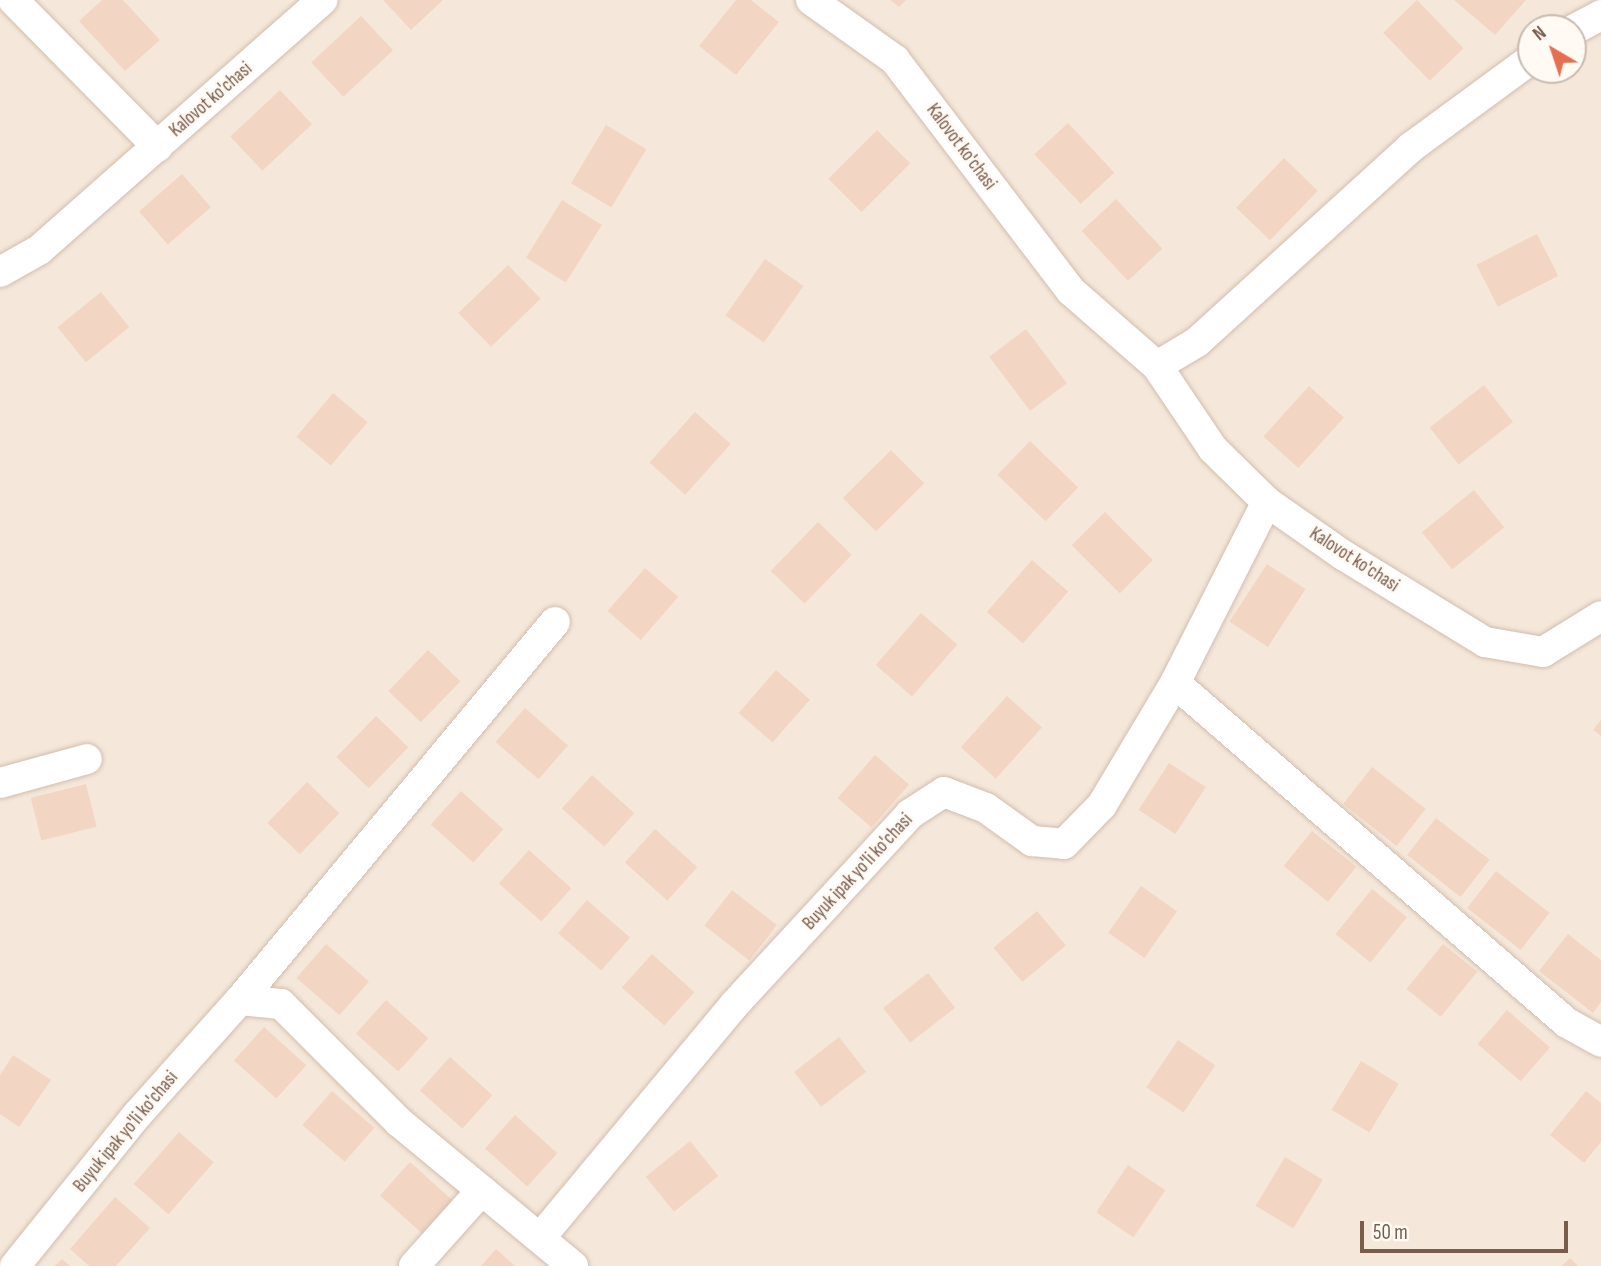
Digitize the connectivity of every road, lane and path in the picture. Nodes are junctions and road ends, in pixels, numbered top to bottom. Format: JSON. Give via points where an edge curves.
{"nodes":[{"id":1,"x":13,"y":0,"type":"edge"},
{"id":2,"x":323,"y":0,"type":"edge"},
{"id":3,"x":811,"y":0,"type":"edge"},
{"id":4,"x":1517,"y":70,"type":"edge"},
{"id":5,"x":158,"y":147,"type":"junction"},
{"id":6,"x":0,"y":272,"type":"edge"},
{"id":7,"x":1157,"y":366,"type":"junction"},
{"id":8,"x":1268,"y":502,"type":"junction"},
{"id":9,"x":1601,"y":616,"type":"edge"},
{"id":10,"x":555,"y":622,"type":"dead end"},
{"id":11,"x":1175,"y":683,"type":"junction"},
{"id":12,"x":87,"y":759,"type":"dead end"},
{"id":13,"x":0,"y":783,"type":"edge"},
{"id":14,"x":240,"y":1000,"type":"junction"},
{"id":15,"x":1601,"y":1042,"type":"edge"},
{"id":16,"x":481,"y":1191,"type":"junction"},
{"id":17,"x":540,"y":1238,"type":"junction"},
{"id":18,"x":15,"y":1266,"type":"edge"},
{"id":19,"x":414,"y":1266,"type":"edge"},
{"id":20,"x":573,"y":1266,"type":"edge"}],
"edges":[{"from":1,"to":5,"type":"street","name":"Kalovot ko'chasi"},
{"from":2,"to":5,"type":"street","name":"Kalovot ko'chasi"},
{"from":3,"to":7,"type":"street","name":"Kalovot ko'chasi","via":[[895,60],[1071,291]]},
{"from":4,"to":7,"type":"street","via":[[1410,148],[1197,342]]},
{"from":5,"to":6,"type":"street","via":[[39,250]]},
{"from":7,"to":8,"type":"street","name":"Kalovot ko'chasi","via":[[1213,449]]},
{"from":8,"to":9,"type":"street","name":"Kalovot ko'chasi","via":[[1343,555],[1485,642],[1543,652]]},
{"from":8,"to":11,"type":"street","name":"Buyuk ipak yo'li ko'chasi"},
{"from":10,"to":14,"type":"street","name":"Buyuk ipak yo'li ko'chasi"},
{"from":11,"to":15,"type":"street","via":[[1567,1023]]},
{"from":11,"to":17,"type":"street","name":"Buyuk ipak yo'li ko'chasi","via":[[1102,805],[1064,844],[1032,841],[986,808],[944,792],[910,814],[733,1004]]},
{"from":12,"to":13,"type":"street"},
{"from":14,"to":16,"type":"street","via":[[281,1004],[399,1122]]},
{"from":14,"to":18,"type":"street","name":"Buyuk ipak yo'li ko'chasi","via":[[137,1115]]},
{"from":16,"to":17,"type":"street"},
{"from":16,"to":19,"type":"street"},
{"from":17,"to":20,"type":"street"}]}
